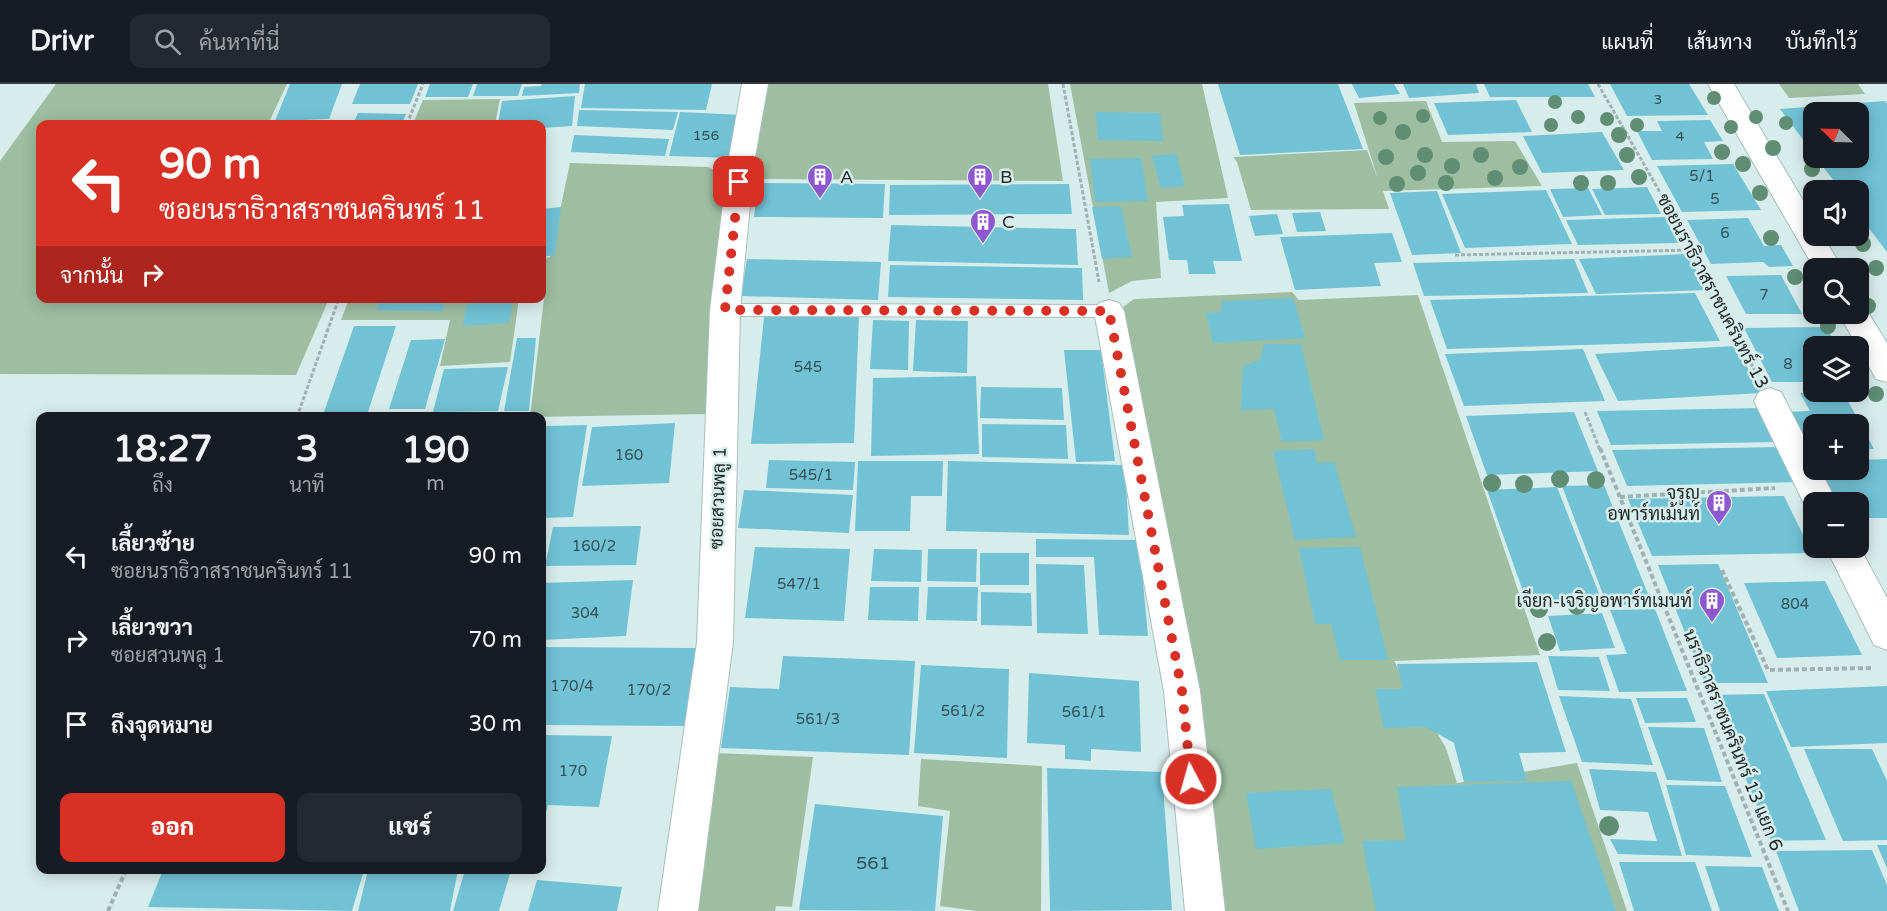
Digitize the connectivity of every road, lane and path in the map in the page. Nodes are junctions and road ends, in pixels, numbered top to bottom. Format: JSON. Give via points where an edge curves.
{"nodes":[{"id":1,"x":423,"y":84,"type":"edge"},
{"id":2,"x":755,"y":84,"type":"edge"},
{"id":3,"x":1063,"y":84,"type":"edge"},
{"id":4,"x":1598,"y":84,"type":"edge"},
{"id":5,"x":1721,"y":84,"type":"edge"},
{"id":6,"x":409,"y":120,"type":"edge"},
{"id":7,"x":1693,"y":249,"type":"junction"},
{"id":8,"x":1455,"y":255,"type":"dead end"},
{"id":9,"x":1822,"y":258,"type":"edge"},
{"id":10,"x":337,"y":303,"type":"edge"},
{"id":11,"x":725,"y":310,"type":"junction"},
{"id":12,"x":1109,"y":311,"type":"junction"},
{"id":13,"x":1860,"y":324,"type":"edge"},
{"id":14,"x":1887,"y":370,"type":"edge"},
{"id":15,"x":1770,"y":401,"type":"joint"},
{"id":16,"x":299,"y":412,"type":"edge"},
{"id":17,"x":1585,"y":412,"type":"dead end"},
{"id":18,"x":1815,"y":492,"type":"edge"},
{"id":19,"x":1803,"y":494,"type":"edge"},
{"id":20,"x":1620,"y":496,"type":"junction"},
{"id":21,"x":1848,"y":558,"type":"edge"},
{"id":22,"x":1722,"y":570,"type":"dead end"},
{"id":23,"x":1887,"y":633,"type":"edge"},
{"id":24,"x":1875,"y":668,"type":"dead end"},
{"id":25,"x":124,"y":874,"type":"edge"},
{"id":26,"x":108,"y":911,"type":"edge"},
{"id":27,"x":678,"y":911,"type":"edge"},
{"id":28,"x":1205,"y":911,"type":"edge"},
{"id":29,"x":1788,"y":911,"type":"edge"}],
"edges":[{"from":1,"to":6,"type":"path"},
{"from":2,"to":11,"type":"street","name":"ซอยสวนพลู 1","via":[[741,163]]},
{"from":3,"to":12,"type":"path","via":[[1100,287]]},
{"from":4,"to":7,"type":"path","name":"ซอยนราธิวาสราชนครินทร์ 13"},
{"from":5,"to":9,"type":"street"},
{"from":7,"to":8,"type":"path"},
{"from":7,"to":15,"type":"path","name":"ซอยนราธิวาสราชนครินทร์ 13"},
{"from":10,"to":16,"type":"path"},
{"from":11,"to":12,"type":"lane"},
{"from":11,"to":27,"type":"street","name":"ซอยสวนพลู 1","via":[[714,642]]},
{"from":12,"to":28,"type":"street","via":[[1182,691]]},
{"from":13,"to":14,"type":"street"},
{"from":15,"to":18,"type":"street","name":"ซอยนราธิวาสราชนครินทร์ 13"},
{"from":17,"to":20,"type":"path","name":"นราธิวาสราชนครินทร์ 13 แยก 6"},
{"from":19,"to":20,"type":"path"},
{"from":20,"to":29,"type":"path","name":"นราธิวาสราชนครินทร์ 13 แยก 6"},
{"from":21,"to":23,"type":"street"},
{"from":22,"to":24,"type":"path","via":[[1768,670]]},
{"from":25,"to":26,"type":"path"}]}
